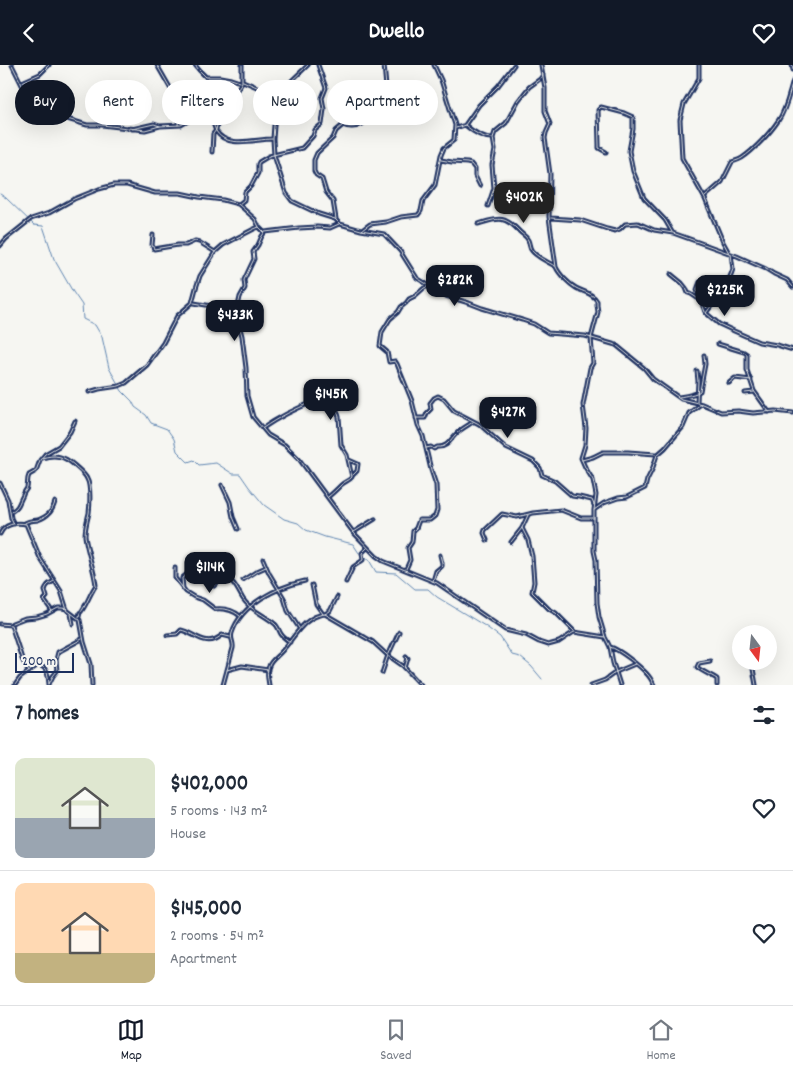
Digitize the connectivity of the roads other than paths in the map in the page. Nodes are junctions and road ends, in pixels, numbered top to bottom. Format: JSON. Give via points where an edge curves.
{"nodes":[{"id":1,"x":12,"y":65,"type":"edge"},
{"id":2,"x":49,"y":65,"type":"edge"},
{"id":3,"x":158,"y":65,"type":"edge"},
{"id":4,"x":195,"y":65,"type":"edge"},
{"id":5,"x":242,"y":65,"type":"edge"},
{"id":6,"x":308,"y":65,"type":"edge"},
{"id":7,"x":318,"y":65,"type":"edge"},
{"id":8,"x":384,"y":65,"type":"edge"},
{"id":9,"x":434,"y":65,"type":"edge"},
{"id":10,"x":514,"y":65,"type":"edge"},
{"id":11,"x":541,"y":65,"type":"edge"},
{"id":12,"x":699,"y":65,"type":"edge"},
{"id":13,"x":792,"y":65,"type":"edge"},
{"id":14,"x":304,"y":66,"type":"edge"},
{"id":15,"x":793,"y":70,"type":"edge"},
{"id":16,"x":543,"y":75,"type":"junction"},
{"id":17,"x":20,"y":80,"type":"edge"},
{"id":18,"x":24,"y":80,"type":"edge"},
{"id":19,"x":166,"y":80,"type":"edge"},
{"id":20,"x":236,"y":80,"type":"edge"},
{"id":21,"x":242,"y":80,"type":"edge"},
{"id":22,"x":291,"y":80,"type":"edge"},
{"id":23,"x":385,"y":80,"type":"edge"},
{"id":24,"x":793,"y":81,"type":"edge"},
{"id":25,"x":75,"y":121,"type":"edge"},
{"id":26,"x":178,"y":125,"type":"edge"},
{"id":27,"x":213,"y":125,"type":"edge"},
{"id":28,"x":217,"y":125,"type":"edge"},
{"id":29,"x":274,"y":125,"type":"edge"},
{"id":30,"x":359,"y":125,"type":"edge"},
{"id":31,"x":465,"y":125,"type":"junction"},
{"id":32,"x":160,"y":126,"type":"junction"},
{"id":33,"x":132,"y":129,"type":"junction"},
{"id":34,"x":455,"y":129,"type":"junction"},
{"id":35,"x":216,"y":131,"type":"junction"},
{"id":36,"x":273,"y":139,"type":"junction"},
{"id":37,"x":493,"y":139,"type":"junction"},
{"id":38,"x":212,"y":152,"type":"dead end"},
{"id":39,"x":606,"y":152,"type":"dead end"},
{"id":40,"x":274,"y":155,"type":"junction"},
{"id":41,"x":440,"y":160,"type":"junction"},
{"id":42,"x":480,"y":186,"type":"dead end"},
{"id":43,"x":704,"y":197,"type":"junction"},
{"id":44,"x":238,"y":204,"type":"junction"},
{"id":45,"x":488,"y":206,"type":"dead end"},
{"id":46,"x":550,"y":217,"type":"junction"},
{"id":47,"x":335,"y":219,"type":"junction"},
{"id":48,"x":340,"y":223,"type":"junction"},
{"id":49,"x":478,"y":224,"type":"dead end"},
{"id":50,"x":259,"y":227,"type":"junction"},
{"id":51,"x":361,"y":230,"type":"junction"},
{"id":52,"x":265,"y":232,"type":"junction"},
{"id":53,"x":673,"y":233,"type":"junction"},
{"id":54,"x":153,"y":235,"type":"dead end"},
{"id":55,"x":0,"y":246,"type":"edge"},
{"id":56,"x":215,"y":252,"type":"junction"},
{"id":57,"x":730,"y":254,"type":"junction"},
{"id":58,"x":556,"y":267,"type":"junction"},
{"id":59,"x":672,"y":274,"type":"dead end"},
{"id":60,"x":700,"y":282,"type":"dead end"},
{"id":61,"x":430,"y":286,"type":"junction"},
{"id":62,"x":793,"y":287,"type":"edge"},
{"id":63,"x":700,"y":299,"type":"junction"},
{"id":64,"x":192,"y":303,"type":"junction"},
{"id":65,"x":237,"y":311,"type":"junction"},
{"id":66,"x":706,"y":313,"type":"junction"},
{"id":67,"x":591,"y":338,"type":"junction"},
{"id":68,"x":718,"y":344,"type":"dead end"},
{"id":69,"x":793,"y":350,"type":"edge"},
{"id":70,"x":704,"y":355,"type":"dead end"},
{"id":71,"x":697,"y":371,"type":"dead end"},
{"id":72,"x":751,"y":380,"type":"junction"},
{"id":73,"x":730,"y":383,"type":"dead end"},
{"id":74,"x":754,"y":391,"type":"junction"},
{"id":75,"x":89,"y":392,"type":"dead end"},
{"id":76,"x":745,"y":393,"type":"dead end"},
{"id":77,"x":697,"y":394,"type":"junction"},
{"id":78,"x":678,"y":398,"type":"junction"},
{"id":79,"x":697,"y":403,"type":"junction"},
{"id":80,"x":702,"y":404,"type":"junction"},
{"id":81,"x":769,"y":412,"type":"junction"},
{"id":82,"x":793,"y":413,"type":"edge"},
{"id":83,"x":416,"y":418,"type":"junction"},
{"id":84,"x":75,"y":421,"type":"dead end"},
{"id":85,"x":474,"y":422,"type":"junction"},
{"id":86,"x":263,"y":429,"type":"junction"},
{"id":87,"x":426,"y":448,"type":"junction"},
{"id":88,"x":657,"y":455,"type":"junction"},
{"id":89,"x":42,"y":458,"type":"junction"},
{"id":90,"x":348,"y":460,"type":"junction"},
{"id":91,"x":582,"y":461,"type":"junction"},
{"id":92,"x":352,"y":475,"type":"junction"},
{"id":93,"x":0,"y":483,"type":"edge"},
{"id":94,"x":222,"y":485,"type":"dead end"},
{"id":95,"x":328,"y":497,"type":"junction"},
{"id":96,"x":592,"y":500,"type":"junction"},
{"id":97,"x":596,"y":501,"type":"junction"},
{"id":98,"x":55,"y":502,"type":"dead end"},
{"id":99,"x":595,"y":506,"type":"junction"},
{"id":100,"x":594,"y":510,"type":"junction"},
{"id":101,"x":11,"y":512,"type":"junction"},
{"id":102,"x":528,"y":515,"type":"junction"},
{"id":103,"x":594,"y":518,"type":"junction"},
{"id":104,"x":375,"y":519,"type":"dead end"},
{"id":105,"x":14,"y":524,"type":"junction"},
{"id":106,"x":25,"y":524,"type":"junction"},
{"id":107,"x":1,"y":528,"type":"edge"},
{"id":108,"x":522,"y":528,"type":"junction"},
{"id":109,"x":238,"y":529,"type":"dead end"},
{"id":110,"x":353,"y":532,"type":"junction"},
{"id":111,"x":0,"y":534,"type":"edge"},
{"id":112,"x":487,"y":540,"type":"dead end"},
{"id":113,"x":511,"y":542,"type":"dead end"},
{"id":114,"x":367,"y":547,"type":"junction"},
{"id":115,"x":440,"y":555,"type":"dead end"},
{"id":116,"x":263,"y":559,"type":"dead end"},
{"id":117,"x":267,"y":567,"type":"junction"},
{"id":118,"x":175,"y":568,"type":"dead end"},
{"id":119,"x":406,"y":569,"type":"junction"},
{"id":120,"x":191,"y":571,"type":"dead end"},
{"id":121,"x":243,"y":580,"type":"dead end"},
{"id":122,"x":54,"y":581,"type":"junction"},
{"id":123,"x":305,"y":581,"type":"dead end"},
{"id":124,"x":433,"y":581,"type":"junction"},
{"id":125,"x":346,"y":582,"type":"dead end"},
{"id":126,"x":237,"y":583,"type":"dead end"},
{"id":127,"x":234,"y":585,"type":"junction"},
{"id":128,"x":312,"y":585,"type":"dead end"},
{"id":129,"x":214,"y":586,"type":"dead end"},
{"id":130,"x":183,"y":589,"type":"junction"},
{"id":131,"x":279,"y":589,"type":"junction"},
{"id":132,"x":337,"y":597,"type":"dead end"},
{"id":133,"x":251,"y":607,"type":"junction"},
{"id":134,"x":68,"y":609,"type":"junction"},
{"id":135,"x":52,"y":611,"type":"junction"},
{"id":136,"x":71,"y":613,"type":"junction"},
{"id":137,"x":324,"y":614,"type":"junction"},
{"id":138,"x":241,"y":616,"type":"junction"},
{"id":139,"x":78,"y":618,"type":"junction"},
{"id":140,"x":73,"y":623,"type":"dead end"},
{"id":141,"x":0,"y":624,"type":"edge"},
{"id":142,"x":9,"y":624,"type":"junction"},
{"id":143,"x":300,"y":629,"type":"junction"},
{"id":144,"x":575,"y":631,"type":"junction"},
{"id":145,"x":399,"y":632,"type":"dead end"},
{"id":146,"x":167,"y":635,"type":"dead end"},
{"id":147,"x":231,"y":637,"type":"junction"},
{"id":148,"x":605,"y":637,"type":"junction"},
{"id":149,"x":83,"y":638,"type":"junction"},
{"id":150,"x":290,"y":643,"type":"junction"},
{"id":151,"x":610,"y":647,"type":"junction"},
{"id":152,"x":388,"y":655,"type":"junction"},
{"id":153,"x":406,"y":656,"type":"dead end"},
{"id":154,"x":710,"y":661,"type":"dead end"},
{"id":155,"x":635,"y":664,"type":"junction"},
{"id":156,"x":405,"y":668,"type":"junction"},
{"id":157,"x":227,"y":670,"type":"junction"},
{"id":158,"x":268,"y":670,"type":"junction"},
{"id":159,"x":753,"y":670,"type":"edge"},
{"id":160,"x":29,"y":672,"type":"junction"},
{"id":161,"x":616,"y":672,"type":"junction"},
{"id":162,"x":382,"y":673,"type":"dead end"},
{"id":163,"x":15,"y":685,"type":"edge"},
{"id":164,"x":49,"y":685,"type":"edge"},
{"id":165,"x":92,"y":685,"type":"edge"},
{"id":166,"x":223,"y":685,"type":"edge"},
{"id":167,"x":269,"y":685,"type":"edge"},
{"id":168,"x":421,"y":685,"type":"edge"},
{"id":169,"x":591,"y":685,"type":"edge"},
{"id":170,"x":620,"y":685,"type":"edge"},
{"id":171,"x":654,"y":685,"type":"edge"},
{"id":172,"x":717,"y":685,"type":"edge"},
{"id":173,"x":756,"y":685,"type":"edge"}],
"edges":[{"from":1,"to":17,"type":"street"},
{"from":2,"to":18,"type":"street","via":[[40,74]]},
{"from":3,"to":19,"type":"street"},
{"from":4,"to":20,"type":"street","via":[[206,77]]},
{"from":5,"to":21,"type":"street"},
{"from":6,"to":14,"type":"street"},
{"from":7,"to":40,"type":"street","via":[[326,88],[322,98],[323,123],[302,149]]},
{"from":8,"to":23,"type":"street"},
{"from":9,"to":34,"type":"street"},
{"from":10,"to":31,"type":"street"},
{"from":11,"to":16,"type":"street"},
{"from":12,"to":43,"type":"street","via":[[699,78],[683,107],[680,137],[682,158]]},
{"from":13,"to":15,"type":"street"},
{"from":14,"to":22,"type":"street"},
{"from":16,"to":37,"type":"street","via":[[528,87],[506,123],[495,131]]},
{"from":16,"to":46,"type":"street","via":[[545,111],[550,124],[545,136],[550,174]]},
{"from":24,"to":43,"type":"street","via":[[779,121],[747,154],[732,162],[722,182]]},
{"from":25,"to":33,"type":"street"},
{"from":26,"to":32,"type":"street"},
{"from":27,"to":35,"type":"street"},
{"from":28,"to":35,"type":"street"},
{"from":29,"to":36,"type":"street"},
{"from":30,"to":47,"type":"street","via":[[341,126],[314,160],[315,173],[322,179],[333,201]]},
{"from":31,"to":34,"type":"street"},
{"from":31,"to":37,"type":"street"},
{"from":32,"to":33,"type":"street","via":[[149,130]]},
{"from":32,"to":33,"type":"street","via":[[154,124]]},
{"from":34,"to":41,"type":"street","via":[[454,140],[444,148]]},
{"from":35,"to":36,"type":"street","via":[[228,140]]},
{"from":35,"to":38,"type":"street"},
{"from":36,"to":40,"type":"street"},
{"from":37,"to":45,"type":"street","via":[[494,188]]},
{"from":39,"to":53,"type":"street","via":[[599,148],[598,110],[603,107],[633,117],[630,149],[633,171],[643,196]]},
{"from":40,"to":44,"type":"street","via":[[259,162],[253,183],[245,192],[244,200]]},
{"from":40,"to":47,"type":"street","via":[[290,199],[319,215]]},
{"from":41,"to":42,"type":"street","via":[[471,165]]},
{"from":41,"to":51,"type":"street","via":[[435,185],[423,201],[418,215],[370,224]]},
{"from":43,"to":57,"type":"street"},
{"from":44,"to":50,"type":"street"},
{"from":44,"to":55,"type":"street","via":[[114,185],[31,219]]},
{"from":46,"to":53,"type":"street","via":[[615,231],[625,224],[638,223]]},
{"from":46,"to":58,"type":"street"},
{"from":47,"to":48,"type":"street"},
{"from":48,"to":51,"type":"street"},
{"from":48,"to":52,"type":"street","via":[[330,228]]},
{"from":49,"to":58,"type":"street","via":[[496,219],[506,221],[527,238],[532,251]]},
{"from":50,"to":52,"type":"street"},
{"from":50,"to":56,"type":"street"},
{"from":51,"to":61,"type":"street","via":[[386,236],[416,276]]},
{"from":52,"to":65,"type":"street","via":[[254,251]]},
{"from":53,"to":57,"type":"street"},
{"from":54,"to":56,"type":"street","via":[[154,249],[195,241]]},
{"from":56,"to":64,"type":"street","via":[[200,276]]},
{"from":57,"to":62,"type":"street","via":[[787,280]]},
{"from":57,"to":66,"type":"street","via":[[733,269],[730,277]]},
{"from":58,"to":67,"type":"street","via":[[573,286],[597,299],[598,312]]},
{"from":59,"to":63,"type":"street","via":[[688,293]]},
{"from":60,"to":63,"type":"street","via":[[697,290]]},
{"from":61,"to":67,"type":"street","via":[[446,296],[522,320],[548,333]]},
{"from":61,"to":83,"type":"street","via":[[409,299],[390,319],[382,332],[380,347],[387,352],[390,362],[397,364]]},
{"from":63,"to":66,"type":"street"},
{"from":64,"to":65,"type":"street"},
{"from":64,"to":75,"type":"street","via":[[177,316],[147,365],[126,383]]},
{"from":65,"to":86,"type":"street","via":[[246,369],[246,393],[254,420]]},
{"from":66,"to":69,"type":"street","via":[[720,324],[759,342]]},
{"from":67,"to":78,"type":"street","via":[[621,347],[653,379]]},
{"from":67,"to":91,"type":"street","via":[[593,363],[583,405],[586,428]]},
{"from":68,"to":72,"type":"street","via":[[746,354]]},
{"from":70,"to":77,"type":"street","via":[[701,390]]},
{"from":71,"to":77,"type":"street"},
{"from":72,"to":73,"type":"street","via":[[735,378]]},
{"from":72,"to":74,"type":"street"},
{"from":74,"to":76,"type":"street"},
{"from":74,"to":81,"type":"street"},
{"from":77,"to":78,"type":"street"},
{"from":77,"to":79,"type":"street"},
{"from":78,"to":79,"type":"street"},
{"from":79,"to":80,"type":"street"},
{"from":80,"to":81,"type":"street","via":[[721,412]]},
{"from":80,"to":88,"type":"street","via":[[689,413],[684,425]]},
{"from":81,"to":82,"type":"street"},
{"from":83,"to":85,"type":"street","via":[[425,417],[431,409],[430,403],[438,396]]},
{"from":83,"to":87,"type":"street"},
{"from":84,"to":89,"type":"street","via":[[59,446]]},
{"from":85,"to":87,"type":"street","via":[[457,432],[445,446]]},
{"from":85,"to":96,"type":"street","via":[[506,448],[533,461],[540,468],[541,475],[555,481],[572,496]]},
{"from":86,"to":90,"type":"street","via":[[281,416],[343,393],[345,396],[336,407],[341,445]]},
{"from":86,"to":95,"type":"street","via":[[292,451]]},
{"from":87,"to":119,"type":"street","via":[[437,487],[437,510],[430,520],[418,521],[408,549],[410,560]]},
{"from":88,"to":91,"type":"street","via":[[603,452]]},
{"from":88,"to":100,"type":"street","via":[[645,488]]},
{"from":89,"to":101,"type":"street","via":[[36,471],[28,475],[27,488],[19,506]]},
{"from":89,"to":139,"type":"street","via":[[55,455],[65,458],[88,480],[90,504],[86,537],[96,585]]},
{"from":90,"to":92,"type":"street"},
{"from":90,"to":92,"type":"street","via":[[358,465]]},
{"from":91,"to":97,"type":"street","via":[[593,480]]},
{"from":92,"to":95,"type":"street"},
{"from":93,"to":101,"type":"street"},
{"from":94,"to":109,"type":"street"},
{"from":95,"to":110,"type":"street"},
{"from":96,"to":97,"type":"street"},
{"from":96,"to":99,"type":"street"},
{"from":97,"to":99,"type":"street"},
{"from":98,"to":106,"type":"street","via":[[50,514]]},
{"from":99,"to":100,"type":"street"},
{"from":100,"to":103,"type":"street"},
{"from":101,"to":105,"type":"street"},
{"from":102,"to":103,"type":"street","via":[[561,510],[581,518]]},
{"from":102,"to":108,"type":"street"},
{"from":102,"to":112,"type":"street","via":[[500,515],[485,530]]},
{"from":103,"to":148,"type":"street","via":[[597,603]]},
{"from":104,"to":110,"type":"street"},
{"from":105,"to":106,"type":"street"},
{"from":105,"to":107,"type":"street"},
{"from":106,"to":122,"type":"street"},
{"from":107,"to":111,"type":"street"},
{"from":108,"to":113,"type":"street"},
{"from":108,"to":144,"type":"street","via":[[532,556],[532,593]]},
{"from":110,"to":114,"type":"street"},
{"from":114,"to":119,"type":"street","via":[[383,561]]},
{"from":114,"to":125,"type":"street","via":[[362,553],[363,560],[352,567]]},
{"from":115,"to":124,"type":"street","via":[[442,566],[436,571]]},
{"from":116,"to":117,"type":"street"},
{"from":117,"to":121,"type":"street"},
{"from":117,"to":131,"type":"street"},
{"from":118,"to":130,"type":"street","via":[[175,578]]},
{"from":119,"to":124,"type":"street"},
{"from":120,"to":130,"type":"street","via":[[182,578]]},
{"from":122,"to":134,"type":"street"},
{"from":122,"to":135,"type":"street","via":[[48,585],[44,600]]},
{"from":123,"to":131,"type":"street"},
{"from":124,"to":144,"type":"street","via":[[501,628],[545,644],[559,642]]},
{"from":126,"to":127,"type":"street"},
{"from":127,"to":129,"type":"street","via":[[224,577]]},
{"from":127,"to":133,"type":"street"},
{"from":128,"to":137,"type":"street","via":[[316,605]]},
{"from":130,"to":138,"type":"street","via":[[214,608],[231,610]]},
{"from":131,"to":133,"type":"street"},
{"from":131,"to":143,"type":"street"},
{"from":132,"to":137,"type":"street"},
{"from":133,"to":138,"type":"street"},
{"from":133,"to":150,"type":"street","via":[[276,624]]},
{"from":134,"to":135,"type":"street"},
{"from":134,"to":136,"type":"street"},
{"from":135,"to":142,"type":"street"},
{"from":136,"to":139,"type":"street"},
{"from":136,"to":140,"type":"street"},
{"from":137,"to":143,"type":"street","via":[[313,617]]},
{"from":137,"to":152,"type":"street"},
{"from":138,"to":147,"type":"street"},
{"from":139,"to":149,"type":"street"},
{"from":141,"to":142,"type":"street"},
{"from":142,"to":160,"type":"street"},
{"from":143,"to":150,"type":"street"},
{"from":144,"to":148,"type":"street"},
{"from":145,"to":152,"type":"street"},
{"from":146,"to":147,"type":"street","via":[[181,630],[208,641],[222,635]]},
{"from":147,"to":157,"type":"street","via":[[234,644]]},
{"from":148,"to":151,"type":"street"},
{"from":149,"to":164,"type":"street","via":[[58,652],[57,671]]},
{"from":149,"to":165,"type":"street","via":[[91,664]]},
{"from":150,"to":158,"type":"street"},
{"from":151,"to":155,"type":"street"},
{"from":151,"to":161,"type":"street"},
{"from":152,"to":156,"type":"street"},
{"from":152,"to":162,"type":"street"},
{"from":153,"to":156,"type":"street"},
{"from":154,"to":172,"type":"street","via":[[699,663],[697,667],[716,679]]},
{"from":155,"to":161,"type":"street"},
{"from":155,"to":171,"type":"street"},
{"from":156,"to":168,"type":"street"},
{"from":157,"to":158,"type":"street","via":[[241,666]]},
{"from":157,"to":166,"type":"street"},
{"from":158,"to":167,"type":"street"},
{"from":159,"to":173,"type":"street"},
{"from":160,"to":163,"type":"street"},
{"from":160,"to":164,"type":"street","via":[[42,665]]},
{"from":161,"to":169,"type":"street"},
{"from":161,"to":170,"type":"street"}]}
